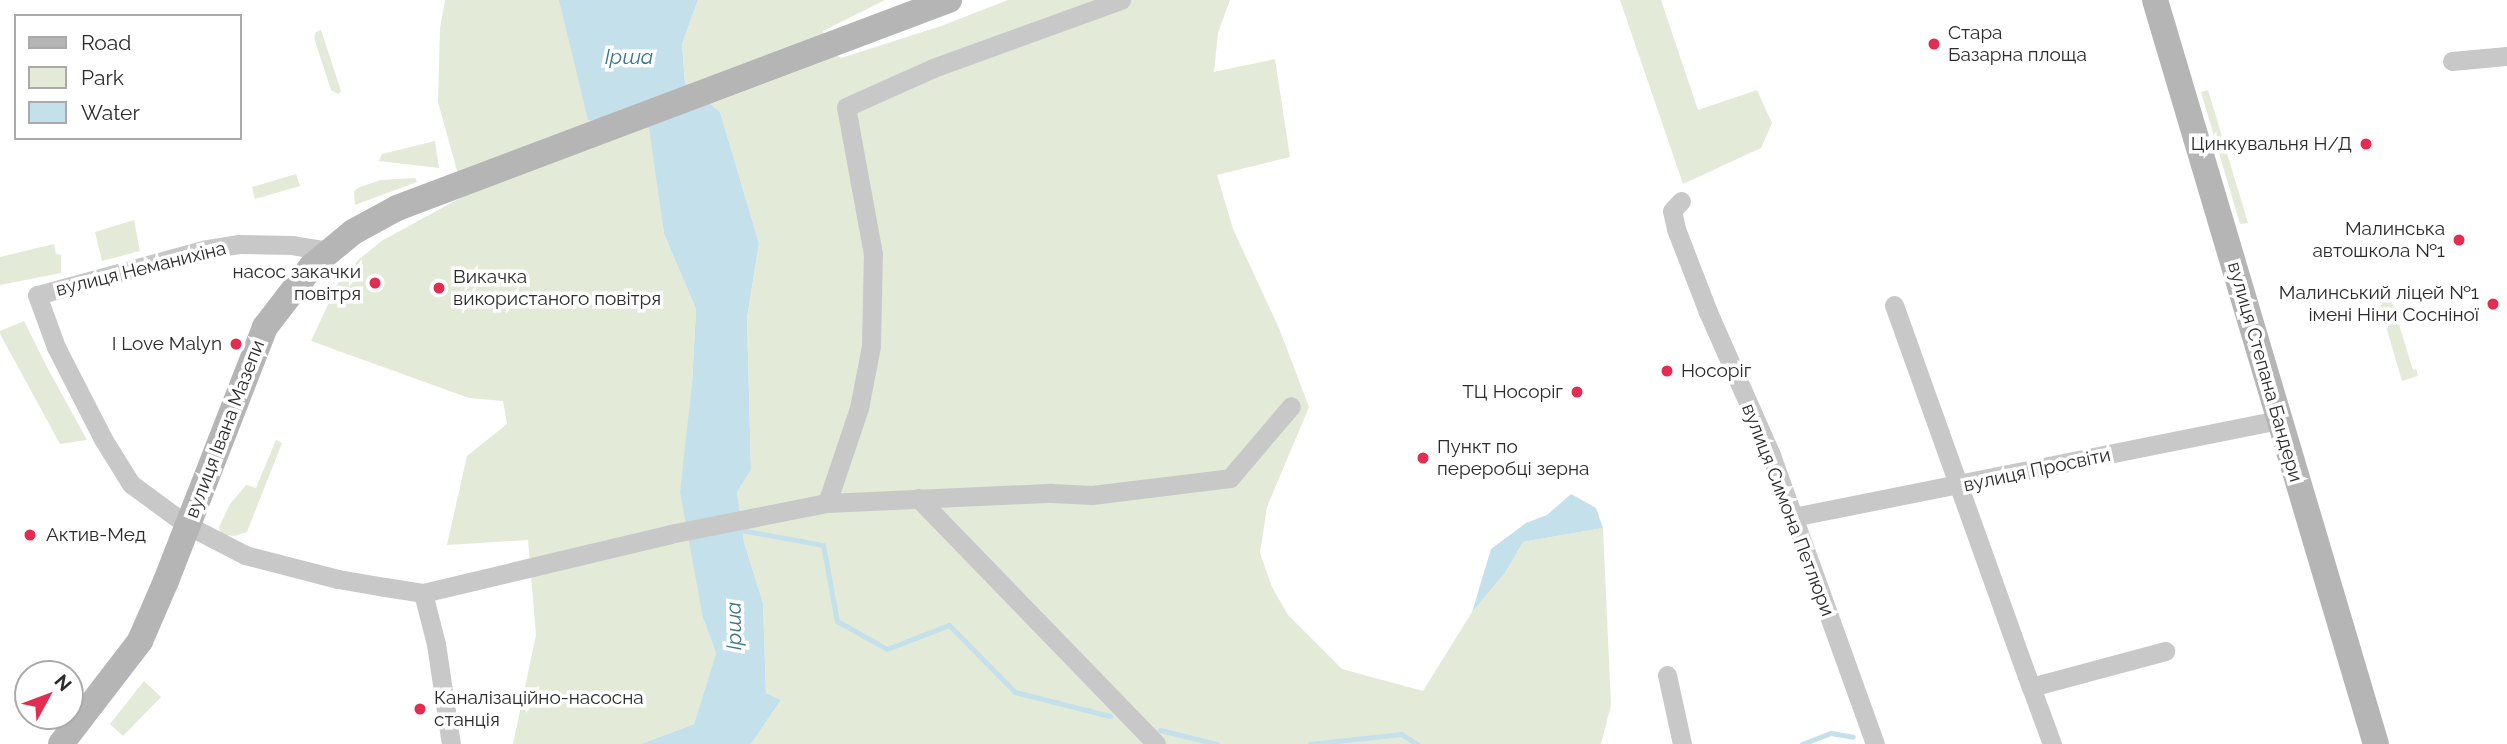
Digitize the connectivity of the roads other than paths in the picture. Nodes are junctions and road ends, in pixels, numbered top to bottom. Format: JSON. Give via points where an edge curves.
{"nodes":[{"id":1,"x":949,"y":0,"type":"edge"},
{"id":2,"x":1121,"y":0,"type":"edge"},
{"id":3,"x":2155,"y":0,"type":"edge"},
{"id":4,"x":2507,"y":56,"type":"edge"},
{"id":5,"x":2452,"y":61,"type":"dead end"},
{"id":6,"x":1681,"y":201,"type":"dead end"},
{"id":7,"x":330,"y":251,"type":"junction"},
{"id":8,"x":1894,"y":305,"type":"dead end"},
{"id":9,"x":1291,"y":406,"type":"dead end"},
{"id":10,"x":2280,"y":420,"type":"junction"},
{"id":11,"x":1958,"y":486,"type":"junction"},
{"id":12,"x":918,"y":498,"type":"junction"},
{"id":13,"x":827,"y":503,"type":"junction"},
{"id":14,"x":1793,"y":517,"type":"junction"},
{"id":15,"x":187,"y":526,"type":"junction"},
{"id":16,"x":423,"y":593,"type":"junction"},
{"id":17,"x":2165,"y":651,"type":"dead end"},
{"id":18,"x":1667,"y":675,"type":"dead end"},
{"id":19,"x":2031,"y":687,"type":"junction"},
{"id":20,"x":61,"y":744,"type":"edge"},
{"id":21,"x":451,"y":744,"type":"edge"},
{"id":22,"x":1156,"y":744,"type":"edge"},
{"id":23,"x":1682,"y":744,"type":"edge"},
{"id":24,"x":1875,"y":744,"type":"edge"},
{"id":25,"x":2052,"y":744,"type":"edge"},
{"id":26,"x":2376,"y":744,"type":"edge"}],
"edges":[{"from":1,"to":7,"type":"main road","name":"вулиця Івана Мазепи","via":[[460,182],[397,208],[353,232]]},
{"from":2,"to":13,"type":"street","via":[[933,68],[846,107],[873,254],[872,346],[859,408]]},
{"from":3,"to":10,"type":"main road","name":"вулиця Степана Бандери"},
{"from":4,"to":5,"type":"street"},
{"from":6,"to":14,"type":"street","name":"вулиця Симона Петлюри","via":[[1672,211],[1676,229]]},
{"from":7,"to":15,"type":"main road","name":"вулиця Івана Мазепи","via":[[312,266],[265,327]]},
{"from":7,"to":15,"type":"street","name":"вулиця Неманихіна","via":[[239,244],[37,295],[56,347],[131,484]]},
{"from":8,"to":11,"type":"street"},
{"from":9,"to":12,"type":"street","via":[[1230,478],[1092,495]]},
{"from":10,"to":11,"type":"street","name":"вулиця Просвіти"},
{"from":10,"to":26,"type":"main road","name":"вулиця Степана Бандери"},
{"from":11,"to":14,"type":"street","name":"вулиця Просвіти"},
{"from":11,"to":19,"type":"street"},
{"from":12,"to":13,"type":"street"},
{"from":12,"to":22,"type":"street"},
{"from":13,"to":16,"type":"street","via":[[670,534]]},
{"from":14,"to":24,"type":"street","name":"вулиця Симона Петлюри"},
{"from":15,"to":16,"type":"street","via":[[245,555],[338,579]]},
{"from":15,"to":20,"type":"main road","name":"вулиця Івана Мазепи","via":[[140,641]]},
{"from":16,"to":21,"type":"street"},
{"from":17,"to":19,"type":"street"},
{"from":18,"to":23,"type":"street"},
{"from":19,"to":25,"type":"street"}]}
